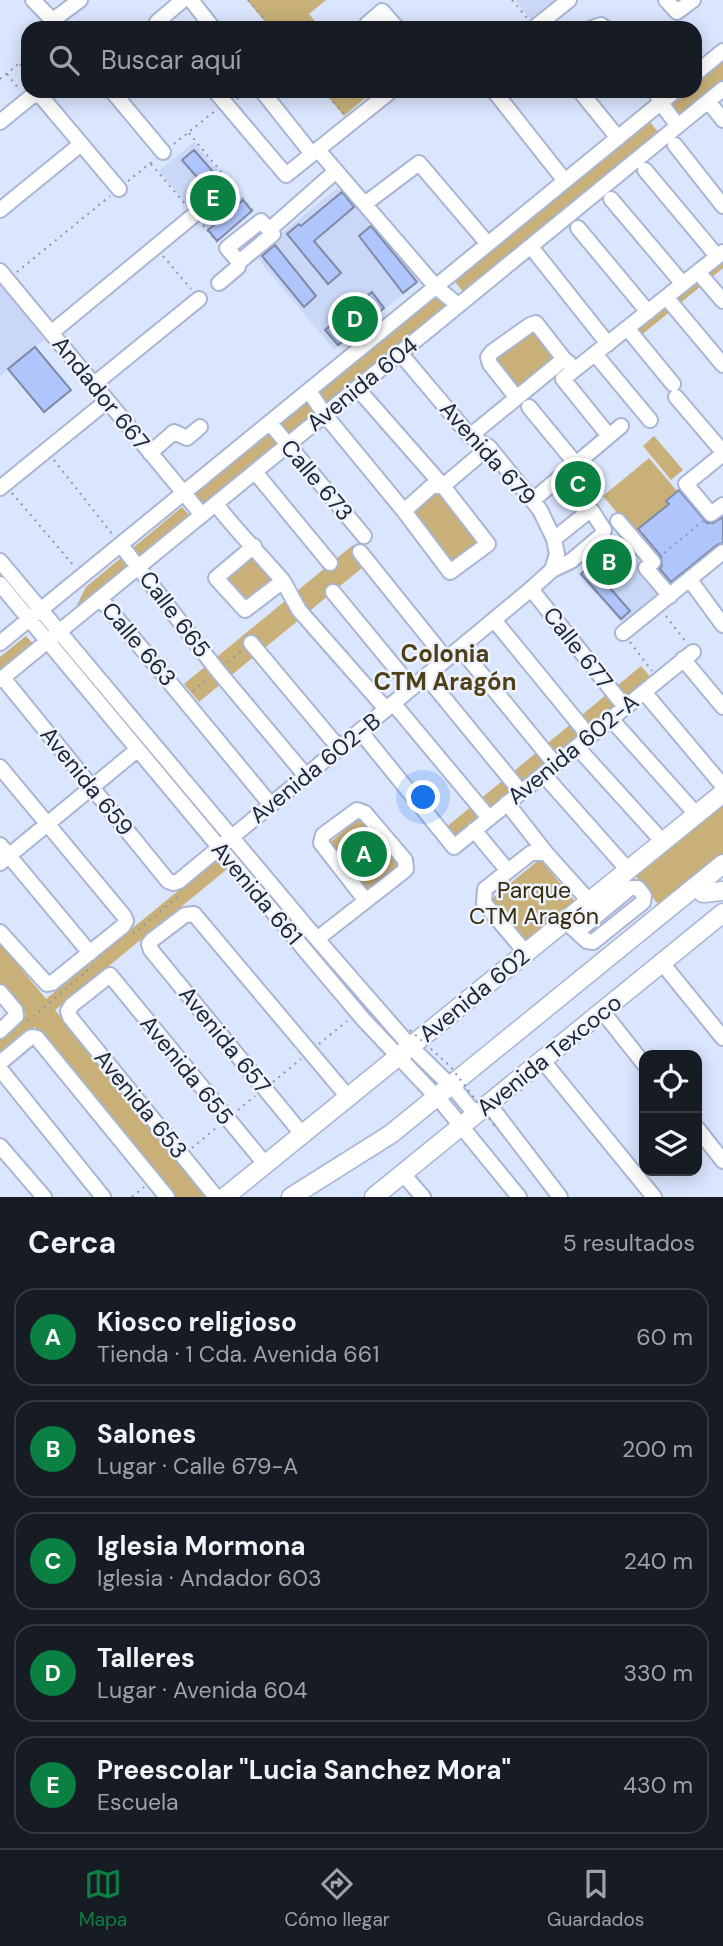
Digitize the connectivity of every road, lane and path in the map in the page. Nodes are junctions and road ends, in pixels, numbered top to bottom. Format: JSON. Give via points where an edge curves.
{"nodes":[{"id":1,"x":33,"y":0,"type":"edge"},
{"id":2,"x":80,"y":0,"type":"edge"},
{"id":3,"x":183,"y":0,"type":"edge"},
{"id":4,"x":191,"y":0,"type":"edge"},
{"id":5,"x":248,"y":0,"type":"edge"},
{"id":6,"x":512,"y":0,"type":"edge"},
{"id":7,"x":569,"y":0,"type":"edge"},
{"id":8,"x":666,"y":0,"type":"edge"},
{"id":9,"x":693,"y":0,"type":"edge"},
{"id":10,"x":54,"y":21,"type":"edge"},
{"id":11,"x":60,"y":21,"type":"edge"},
{"id":12,"x":164,"y":21,"type":"edge"},
{"id":13,"x":208,"y":21,"type":"edge"},
{"id":14,"x":266,"y":21,"type":"edge"},
{"id":15,"x":368,"y":21,"type":"edge"},
{"id":16,"x":391,"y":21,"type":"edge"},
{"id":17,"x":529,"y":21,"type":"edge"},
{"id":18,"x":544,"y":21,"type":"edge"},
{"id":19,"x":723,"y":51,"type":"edge"},
{"id":20,"x":20,"y":63,"type":"edge"},
{"id":21,"x":702,"y":68,"type":"edge"},
{"id":22,"x":7,"y":74,"type":"junction"},
{"id":23,"x":0,"y":79,"type":"edge"},
{"id":24,"x":21,"y":86,"type":"edge"},
{"id":25,"x":723,"y":89,"type":"edge"},
{"id":26,"x":32,"y":98,"type":"edge"},
{"id":27,"x":43,"y":98,"type":"edge"},
{"id":28,"x":118,"y":98,"type":"edge"},
{"id":29,"x":221,"y":98,"type":"edge"},
{"id":30,"x":268,"y":98,"type":"edge"},
{"id":31,"x":330,"y":98,"type":"edge"},
{"id":32,"x":382,"y":98,"type":"edge"},
{"id":33,"x":500,"y":98,"type":"edge"},
{"id":34,"x":586,"y":98,"type":"edge"},
{"id":35,"x":657,"y":98,"type":"edge"},
{"id":36,"x":659,"y":98,"type":"edge"},
{"id":37,"x":708,"y":101,"type":"junction"},
{"id":38,"x":723,"y":120,"type":"edge"},
{"id":39,"x":0,"y":122,"type":"edge"},
{"id":40,"x":351,"y":123,"type":"junction"},
{"id":41,"x":678,"y":126,"type":"junction"},
{"id":42,"x":188,"y":132,"type":"dead end"},
{"id":43,"x":618,"y":138,"type":"junction"},
{"id":44,"x":81,"y":144,"type":"junction"},
{"id":45,"x":675,"y":145,"type":"dead end"},
{"id":46,"x":163,"y":152,"type":"dead end"},
{"id":47,"x":315,"y":152,"type":"junction"},
{"id":48,"x":645,"y":170,"type":"dead end"},
{"id":49,"x":336,"y":171,"type":"junction"},
{"id":50,"x":565,"y":181,"type":"junction"},
{"id":51,"x":119,"y":189,"type":"joint"},
{"id":52,"x":611,"y":199,"type":"dead end"},
{"id":53,"x":366,"y":203,"type":"junction"},
{"id":54,"x":723,"y":206,"type":"edge"},
{"id":55,"x":0,"y":210,"type":"edge"},
{"id":56,"x":194,"y":215,"type":"dead end"},
{"id":57,"x":265,"y":225,"type":"junction"},
{"id":58,"x":578,"y":228,"type":"dead end"},
{"id":59,"x":488,"y":244,"type":"junction"},
{"id":60,"x":156,"y":247,"type":"junction"},
{"id":61,"x":535,"y":252,"type":"dead end"},
{"id":62,"x":720,"y":254,"type":"edge"},
{"id":63,"x":698,"y":272,"type":"junction"},
{"id":64,"x":4,"y":276,"type":"edge"},
{"id":65,"x":219,"y":283,"type":"dead end"},
{"id":66,"x":683,"y":284,"type":"junction"},
{"id":67,"x":436,"y":287,"type":"junction"},
{"id":68,"x":666,"y":297,"type":"junction"},
{"id":69,"x":199,"y":299,"type":"joint"},
{"id":70,"x":723,"y":300,"type":"edge"},
{"id":71,"x":458,"y":306,"type":"junction"},
{"id":72,"x":648,"y":312,"type":"junction"},
{"id":73,"x":627,"y":328,"type":"junction"},
{"id":74,"x":51,"y":333,"type":"junction"},
{"id":75,"x":608,"y":344,"type":"junction"},
{"id":76,"x":400,"y":353,"type":"junction"},
{"id":77,"x":595,"y":354,"type":"junction"},
{"id":78,"x":564,"y":359,"type":"junction"},
{"id":79,"x":723,"y":365,"type":"edge"},
{"id":80,"x":578,"y":368,"type":"junction"},
{"id":81,"x":93,"y":385,"type":"junction"},
{"id":82,"x":357,"y":388,"type":"junction"},
{"id":83,"x":309,"y":391,"type":"junction"},
{"id":84,"x":516,"y":397,"type":"junction"},
{"id":85,"x":107,"y":401,"type":"junction"},
{"id":86,"x":529,"y":407,"type":"dead end"},
{"id":87,"x":325,"y":415,"type":"junction"},
{"id":88,"x":650,"y":419,"type":"dead end"},
{"id":89,"x":270,"y":423,"type":"junction"},
{"id":90,"x":621,"y":426,"type":"dead end"},
{"id":91,"x":200,"y":427,"type":"dead end"},
{"id":92,"x":470,"y":436,"type":"junction"},
{"id":93,"x":609,"y":436,"type":"junction"},
{"id":94,"x":288,"y":445,"type":"junction"},
{"id":95,"x":489,"y":447,"type":"junction"},
{"id":96,"x":47,"y":451,"type":"junction"},
{"id":97,"x":150,"y":453,"type":"junction"},
{"id":98,"x":723,"y":455,"type":"edge"},
{"id":99,"x":576,"y":464,"type":"junction"},
{"id":100,"x":255,"y":472,"type":"junction"},
{"id":101,"x":2,"y":486,"type":"edge"},
{"id":102,"x":443,"y":486,"type":"junction"},
{"id":103,"x":184,"y":493,"type":"junction"},
{"id":104,"x":533,"y":500,"type":"junction"},
{"id":105,"x":216,"y":503,"type":"junction"},
{"id":106,"x":717,"y":509,"type":"edge"},
{"id":107,"x":404,"y":511,"type":"junction"},
{"id":108,"x":202,"y":515,"type":"junction"},
{"id":109,"x":618,"y":521,"type":"dead end"},
{"id":110,"x":364,"y":536,"type":"dead end"},
{"id":111,"x":554,"y":539,"type":"junction"},
{"id":112,"x":121,"y":545,"type":"junction"},
{"id":113,"x":254,"y":546,"type":"junction"},
{"id":114,"x":360,"y":552,"type":"dead end"},
{"id":115,"x":723,"y":552,"type":"edge"},
{"id":116,"x":0,"y":561,"type":"edge"},
{"id":117,"x":653,"y":562,"type":"junction"},
{"id":118,"x":330,"y":564,"type":"dead end"},
{"id":119,"x":554,"y":566,"type":"junction"},
{"id":120,"x":139,"y":567,"type":"junction"},
{"id":121,"x":82,"y":576,"type":"junction"},
{"id":122,"x":690,"y":580,"type":"junction"},
{"id":123,"x":283,"y":581,"type":"junction"},
{"id":124,"x":0,"y":584,"type":"edge"},
{"id":125,"x":531,"y":589,"type":"junction"},
{"id":126,"x":333,"y":592,"type":"dead end"},
{"id":127,"x":670,"y":596,"type":"junction"},
{"id":128,"x":100,"y":598,"type":"junction"},
{"id":129,"x":659,"y":607,"type":"junction"},
{"id":130,"x":41,"y":609,"type":"junction"},
{"id":131,"x":29,"y":619,"type":"junction"},
{"id":132,"x":494,"y":620,"type":"junction"},
{"id":133,"x":723,"y":625,"type":"edge"},
{"id":134,"x":60,"y":631,"type":"junction"},
{"id":135,"x":623,"y":633,"type":"joint"},
{"id":136,"x":47,"y":641,"type":"junction"},
{"id":137,"x":0,"y":643,"type":"edge"},
{"id":138,"x":251,"y":643,"type":"dead end"},
{"id":139,"x":460,"y":648,"type":"junction"},
{"id":140,"x":688,"y":656,"type":"junction"},
{"id":141,"x":446,"y":659,"type":"junction"},
{"id":142,"x":426,"y":676,"type":"junction"},
{"id":143,"x":1,"y":679,"type":"edge"},
{"id":144,"x":659,"y":680,"type":"junction"},
{"id":145,"x":412,"y":688,"type":"junction"},
{"id":146,"x":644,"y":692,"type":"junction"},
{"id":147,"x":390,"y":706,"type":"junction"},
{"id":148,"x":625,"y":707,"type":"junction"},
{"id":149,"x":723,"y":707,"type":"edge"},
{"id":150,"x":611,"y":719,"type":"junction"},
{"id":151,"x":360,"y":731,"type":"junction"},
{"id":152,"x":589,"y":736,"type":"junction"},
{"id":153,"x":577,"y":747,"type":"junction"},
{"id":154,"x":339,"y":748,"type":"junction"},
{"id":155,"x":137,"y":750,"type":"junction"},
{"id":156,"x":555,"y":764,"type":"junction"},
{"id":157,"x":0,"y":767,"type":"edge"},
{"id":158,"x":543,"y":774,"type":"junction"},
{"id":159,"x":306,"y":776,"type":"junction"},
{"id":160,"x":723,"y":786,"type":"edge"},
{"id":161,"x":92,"y":787,"type":"junction"},
{"id":162,"x":521,"y":792,"type":"junction"},
{"id":163,"x":723,"y":793,"type":"edge"},
{"id":164,"x":507,"y":803,"type":"junction"},
{"id":165,"x":271,"y":805,"type":"junction"},
{"id":166,"x":696,"y":814,"type":"junction"},
{"id":167,"x":489,"y":818,"type":"junction"},
{"id":168,"x":47,"y":824,"type":"junction"},
{"id":169,"x":474,"y":830,"type":"junction"},
{"id":170,"x":232,"y":835,"type":"junction"},
{"id":171,"x":663,"y":842,"type":"junction"},
{"id":172,"x":219,"y":847,"type":"junction"},
{"id":173,"x":546,"y":853,"type":"junction"},
{"id":174,"x":3,"y":854,"type":"edge"},
{"id":175,"x":723,"y":864,"type":"edge"},
{"id":176,"x":628,"y":870,"type":"junction"},
{"id":177,"x":508,"y":871,"type":"junction"},
{"id":178,"x":723,"y":876,"type":"edge"},
{"id":179,"x":723,"y":891,"type":"edge"},
{"id":180,"x":702,"y":893,"type":"junction"},
{"id":181,"x":366,"y":901,"type":"junction"},
{"id":182,"x":589,"y":901,"type":"junction"},
{"id":183,"x":722,"y":915,"type":"edge"},
{"id":184,"x":571,"y":927,"type":"junction"},
{"id":185,"x":0,"y":932,"type":"edge"},
{"id":186,"x":317,"y":939,"type":"junction"},
{"id":187,"x":90,"y":953,"type":"junction"},
{"id":188,"x":526,"y":953,"type":"junction"},
{"id":189,"x":662,"y":963,"type":"junction"},
{"id":190,"x":110,"y":975,"type":"joint"},
{"id":191,"x":0,"y":992,"type":"edge"},
{"id":192,"x":602,"y":1011,"type":"junction"},
{"id":193,"x":0,"y":1031,"type":"edge"},
{"id":194,"x":723,"y":1038,"type":"edge"},
{"id":195,"x":406,"y":1045,"type":"junction"},
{"id":196,"x":639,"y":1057,"type":"edge"},
{"id":197,"x":543,"y":1061,"type":"junction"},
{"id":198,"x":0,"y":1063,"type":"edge"},
{"id":199,"x":0,"y":1069,"type":"edge"},
{"id":200,"x":447,"y":1095,"type":"junction"},
{"id":201,"x":348,"y":1097,"type":"junction"},
{"id":202,"x":476,"y":1115,"type":"junction"},
{"id":203,"x":495,"y":1119,"type":"joint"},
{"id":204,"x":462,"y":1127,"type":"junction"},
{"id":205,"x":302,"y":1134,"type":"junction"},
{"id":206,"x":702,"y":1134,"type":"edge"},
{"id":207,"x":0,"y":1146,"type":"edge"},
{"id":208,"x":723,"y":1161,"type":"edge"},
{"id":209,"x":265,"y":1164,"type":"junction"},
{"id":210,"x":404,"y":1174,"type":"junction"},
{"id":211,"x":153,"y":1180,"type":"junction"},
{"id":212,"x":44,"y":1197,"type":"edge"},
{"id":213,"x":103,"y":1197,"type":"edge"},
{"id":214,"x":132,"y":1197,"type":"edge"},
{"id":215,"x":167,"y":1197,"type":"edge"},
{"id":216,"x":216,"y":1197,"type":"edge"},
{"id":217,"x":225,"y":1197,"type":"edge"},
{"id":218,"x":291,"y":1197,"type":"edge"},
{"id":219,"x":310,"y":1197,"type":"edge"},
{"id":220,"x":374,"y":1197,"type":"edge"},
{"id":221,"x":422,"y":1197,"type":"edge"},
{"id":222,"x":519,"y":1197,"type":"edge"},
{"id":223,"x":560,"y":1197,"type":"edge"},
{"id":224,"x":654,"y":1197,"type":"edge"}],
"edges":[{"from":1,"to":10,"type":"street"},
{"from":2,"to":11,"type":"street"},
{"from":3,"to":12,"type":"street"},
{"from":4,"to":13,"type":"street"},
{"from":5,"to":14,"type":"path"},
{"from":6,"to":17,"type":"path"},
{"from":7,"to":18,"type":"street"},
{"from":8,"to":9,"type":"street","via":[[677,12]]},
{"from":15,"to":16,"type":"street","via":[[382,11]]},
{"from":19,"to":21,"type":"street"},
{"from":20,"to":22,"type":"path"},
{"from":22,"to":23,"type":"path"},
{"from":22,"to":24,"type":"path"},
{"from":25,"to":37,"type":"street","name":"Avenida 604"},
{"from":26,"to":39,"type":"street"},
{"from":27,"to":44,"type":"street"},
{"from":28,"to":46,"type":"street"},
{"from":29,"to":47,"type":"street","via":[[286,175]]},
{"from":30,"to":47,"type":"street"},
{"from":31,"to":40,"type":"path"},
{"from":32,"to":40,"type":"street"},
{"from":33,"to":50,"type":"street"},
{"from":34,"to":43,"type":"street"},
{"from":35,"to":43,"type":"street","name":"Avenida 604"},
{"from":36,"to":41,"type":"street"},
{"from":37,"to":38,"type":"street"},
{"from":37,"to":41,"type":"street","name":"Avenida 604"},
{"from":40,"to":47,"type":"street"},
{"from":41,"to":71,"type":"street","name":"Avenida 604"},
{"from":42,"to":57,"type":"path"},
{"from":43,"to":50,"type":"street","name":"Avenida 604"},
{"from":44,"to":51,"type":"street"},
{"from":44,"to":55,"type":"street"},
{"from":45,"to":54,"type":"street"},
{"from":47,"to":49,"type":"street"},
{"from":48,"to":62,"type":"street"},
{"from":49,"to":53,"type":"street"},
{"from":49,"to":57,"type":"street"},
{"from":50,"to":59,"type":"street","name":"Avenida 604"},
{"from":51,"to":64,"type":"path"},
{"from":52,"to":66,"type":"street"},
{"from":53,"to":59,"type":"street","via":[[419,163]]},
{"from":53,"to":67,"type":"street"},
{"from":56,"to":60,"type":"street"},
{"from":57,"to":65,"type":"street","via":[[272,234]]},
{"from":58,"to":72,"type":"street"},
{"from":59,"to":67,"type":"street","name":"Avenida 604"},
{"from":60,"to":69,"type":"path"},
{"from":60,"to":74,"type":"street"},
{"from":61,"to":75,"type":"street"},
{"from":62,"to":63,"type":"street"},
{"from":63,"to":66,"type":"street"},
{"from":63,"to":70,"type":"street"},
{"from":64,"to":74,"type":"street","name":"Andador 667"},
{"from":66,"to":68,"type":"street"},
{"from":67,"to":71,"type":"street"},
{"from":67,"to":83,"type":"street","name":"Avenida 604"},
{"from":68,"to":72,"type":"street"},
{"from":68,"to":79,"type":"street"},
{"from":69,"to":81,"type":"street"},
{"from":71,"to":76,"type":"street","name":"Avenida 604"},
{"from":72,"to":73,"type":"street"},
{"from":73,"to":75,"type":"street"},
{"from":73,"to":98,"type":"street"},
{"from":74,"to":81,"type":"street","name":"Andador 667"},
{"from":75,"to":77,"type":"street"},
{"from":76,"to":82,"type":"street","name":"Avenida 604"},
{"from":76,"to":92,"type":"street","name":"Avenida 679"},
{"from":77,"to":80,"type":"street"},
{"from":77,"to":88,"type":"street"},
{"from":78,"to":80,"type":"street"},
{"from":78,"to":84,"type":"street"},
{"from":78,"to":84,"type":"street","via":[[536,323],[489,355],[490,364]]},
{"from":80,"to":93,"type":"street","via":[[563,380]]},
{"from":81,"to":85,"type":"street","name":"Andador 667"},
{"from":82,"to":87,"type":"street","name":"Avenida 604"},
{"from":82,"to":102,"type":"street"},
{"from":83,"to":87,"type":"street"},
{"from":83,"to":89,"type":"street","name":"Avenida 604"},
{"from":84,"to":92,"type":"street"},
{"from":85,"to":96,"type":"street"},
{"from":85,"to":97,"type":"street","name":"Andador 667"},
{"from":86,"to":99,"type":"street"},
{"from":87,"to":94,"type":"street","name":"Avenida 604"},
{"from":87,"to":107,"type":"street"},
{"from":89,"to":94,"type":"street","name":"Calle 673"},
{"from":89,"to":103,"type":"street","name":"Avenida 604"},
{"from":90,"to":93,"type":"street"},
{"from":91,"to":97,"type":"street","via":[[187,438],[174,432]]},
{"from":92,"to":95,"type":"street","name":"Avenida 679"},
{"from":93,"to":99,"type":"street"},
{"from":94,"to":100,"type":"street","name":"Avenida 604"},
{"from":94,"to":110,"type":"street","name":"Calle 673"},
{"from":95,"to":102,"type":"street"},
{"from":95,"to":104,"type":"street","name":"Avenida 679"},
{"from":96,"to":101,"type":"street"},
{"from":96,"to":112,"type":"path"},
{"from":97,"to":103,"type":"street","name":"Andador 667"},
{"from":98,"to":106,"type":"street","via":[[686,484]]},
{"from":99,"to":104,"type":"street"},
{"from":100,"to":105,"type":"street","name":"Avenida 604"},
{"from":100,"to":118,"type":"street"},
{"from":101,"to":121,"type":"path"},
{"from":102,"to":107,"type":"street","via":[[432,486]]},
{"from":102,"to":107,"type":"street","via":[[488,544],[450,572]]},
{"from":103,"to":108,"type":"street","name":"Andador 667"},
{"from":103,"to":112,"type":"street","name":"Avenida 604"},
{"from":104,"to":111,"type":"street","name":"Avenida 679"},
{"from":105,"to":108,"type":"street","name":"Avenida 604"},
{"from":105,"to":113,"type":"street"},
{"from":106,"to":117,"type":"path"},
{"from":108,"to":120,"type":"street","name":"Avenida 604"},
{"from":109,"to":117,"type":"street"},
{"from":111,"to":119,"type":"street","name":"Avenida 679"},
{"from":111,"to":119,"type":"street","name":"Avenida 602-B","via":[[589,511],[604,530],[571,561]]},
{"from":112,"to":120,"type":"street","name":"Calle 665"},
{"from":112,"to":121,"type":"street","name":"Avenida 604"},
{"from":113,"to":123,"type":"street"},
{"from":113,"to":123,"type":"street","via":[[216,578],[245,610]]},
{"from":114,"to":141,"type":"street","name":"Calle 673"},
{"from":115,"to":122,"type":"street"},
{"from":116,"to":130,"type":"street","name":"Avenida 661"},
{"from":117,"to":127,"type":"street","via":[[646,568]]},
{"from":119,"to":125,"type":"street","name":"Avenida 602-B"},
{"from":120,"to":128,"type":"street","name":"Avenida 604"},
{"from":120,"to":159,"type":"street","name":"Calle 665"},
{"from":121,"to":130,"type":"street","name":"Avenida 604"},
{"from":122,"to":127,"type":"street"},
{"from":122,"to":133,"type":"street"},
{"from":123,"to":147,"type":"street","via":[[299,610]]},
{"from":124,"to":131,"type":"street","name":"Avenida 661"},
{"from":125,"to":132,"type":"street","name":"Avenida 602-B"},
{"from":125,"to":148,"type":"street","name":"Calle 677"},
{"from":126,"to":145,"type":"street"},
{"from":127,"to":129,"type":"street"},
{"from":128,"to":134,"type":"street","name":"Avenida 604"},
{"from":128,"to":165,"type":"street","name":"Calle 663"},
{"from":129,"to":135,"type":"street"},
{"from":129,"to":140,"type":"path"},
{"from":130,"to":131,"type":"street","name":"Avenida 604"},
{"from":130,"to":134,"type":"street","name":"Avenida 661"},
{"from":131,"to":136,"type":"street","name":"Avenida 661"},
{"from":131,"to":137,"type":"street","name":"Avenida 604"},
{"from":132,"to":139,"type":"street","name":"Avenida 602-B"},
{"from":132,"to":152,"type":"street"},
{"from":134,"to":136,"type":"street","name":"Avenida 604"},
{"from":134,"to":170,"type":"street","name":"Avenida 661"},
{"from":135,"to":144,"type":"path"},
{"from":136,"to":143,"type":"street","name":"Avenida 604"},
{"from":136,"to":155,"type":"street","name":"Avenida 661"},
{"from":138,"to":154,"type":"street"},
{"from":139,"to":141,"type":"street","name":"Avenida 602-B"},
{"from":139,"to":156,"type":"street"},
{"from":140,"to":144,"type":"street","name":"Avenida 602-A"},
{"from":140,"to":149,"type":"street"},
{"from":141,"to":142,"type":"street","name":"Avenida 602-B"},
{"from":142,"to":145,"type":"street","name":"Avenida 602-B"},
{"from":142,"to":162,"type":"street"},
{"from":143,"to":161,"type":"street","name":"Avenida 659"},
{"from":144,"to":146,"type":"street","name":"Avenida 602-A"},
{"from":145,"to":147,"type":"street","name":"Avenida 602-B"},
{"from":146,"to":148,"type":"street","name":"Avenida 602-A"},
{"from":146,"to":160,"type":"street"},
{"from":147,"to":151,"type":"street","name":"Avenida 602-B"},
{"from":147,"to":167,"type":"street"},
{"from":148,"to":150,"type":"street","name":"Avenida 602-A"},
{"from":150,"to":152,"type":"street","name":"Avenida 602-A"},
{"from":150,"to":166,"type":"street"},
{"from":151,"to":154,"type":"street","name":"Avenida 602-B"},
{"from":151,"to":169,"type":"street","name":"Avenida 602-A","via":[[454,847]]},
{"from":152,"to":153,"type":"street","name":"Avenida 602-A"},
{"from":153,"to":156,"type":"street","name":"Avenida 602-A"},
{"from":153,"to":171,"type":"street"},
{"from":154,"to":159,"type":"street","name":"Avenida 602-B"},
{"from":155,"to":161,"type":"street"},
{"from":155,"to":172,"type":"street","name":"Avenida 661"},
{"from":156,"to":158,"type":"street","name":"Avenida 602-A"},
{"from":157,"to":168,"type":"street"},
{"from":158,"to":162,"type":"street","name":"Avenida 602-A"},
{"from":158,"to":176,"type":"street"},
{"from":159,"to":165,"type":"street","name":"Avenida 602-B"},
{"from":161,"to":168,"type":"street"},
{"from":161,"to":172,"type":"street","name":"Avenida 659","via":[[168,881],[179,881]]},
{"from":162,"to":164,"type":"street","name":"Avenida 602-A"},
{"from":163,"to":166,"type":"main road","name":"Avenida 602"},
{"from":164,"to":167,"type":"street","name":"Avenida 602-A"},
{"from":164,"to":173,"type":"street"},
{"from":165,"to":170,"type":"street","name":"Avenida 602-B"},
{"from":166,"to":171,"type":"main road","name":"Avenida 602"},
{"from":167,"to":169,"type":"street","name":"Avenida 602-A"},
{"from":168,"to":174,"type":"street"},
{"from":168,"to":187,"type":"street","via":[[126,921]]},
{"from":169,"to":177,"type":"street"},
{"from":170,"to":172,"type":"street"},
{"from":170,"to":186,"type":"street","name":"Avenida 661"},
{"from":171,"to":176,"type":"main road","name":"Avenida 602"},
{"from":172,"to":195,"type":"street","name":"Avenida 661"},
{"from":173,"to":177,"type":"street","via":[[531,853]]},
{"from":173,"to":182,"type":"street"},
{"from":174,"to":187,"type":"street"},
{"from":175,"to":200,"type":"main road"},
{"from":176,"to":182,"type":"main road","name":"Avenida 602"},
{"from":177,"to":188,"type":"street","via":[[485,889],[484,903]]},
{"from":178,"to":180,"type":"main road"},
{"from":179,"to":180,"type":"main road"},
{"from":180,"to":200,"type":"main road"},
{"from":181,"to":181,"type":"street","via":[[321,843],[323,835],[357,810],[365,813],[407,866]]},
{"from":181,"to":186,"type":"street"},
{"from":182,"to":184,"type":"main road","name":"Avenida 602"},
{"from":183,"to":189,"type":"main road","name":"Avenida Texcoco"},
{"from":184,"to":184,"type":"street","via":[[630,888],[638,888],[644,896],[643,902],[593,942]]},
{"from":184,"to":188,"type":"main road","name":"Avenida 602"},
{"from":185,"to":187,"type":"street","via":[[47,984]]},
{"from":186,"to":195,"type":"street","name":"Avenida 661"},
{"from":188,"to":195,"type":"main road","name":"Avenida 602"},
{"from":189,"to":192,"type":"main road","name":"Avenida Texcoco"},
{"from":189,"to":194,"type":"street"},
{"from":190,"to":209,"type":"street","name":"Avenida 655"},
{"from":190,"to":216,"type":"street","name":"Avenida 653","via":[[72,1005],[70,1017]]},
{"from":191,"to":193,"type":"street","via":[[16,1016]]},
{"from":192,"to":196,"type":"street"},
{"from":192,"to":197,"type":"main road","name":"Avenida Texcoco"},
{"from":195,"to":200,"type":"street","name":"Avenida 661"},
{"from":195,"to":201,"type":"main road","name":"Avenida 602"},
{"from":195,"to":203,"type":"path","bridge":true,"via":[[451,1067]]},
{"from":197,"to":202,"type":"main road","name":"Avenida Texcoco"},
{"from":197,"to":224,"type":"street"},
{"from":198,"to":211,"type":"street","name":"Avenida 653","via":[[37,1038]]},
{"from":199,"to":213,"type":"street"},
{"from":200,"to":202,"type":"street","name":"Avenida 661"},
{"from":200,"to":204,"type":"street","name":"Avenida 661"},
{"from":200,"to":218,"type":"main road"},
{"from":200,"to":219,"type":"main road","via":[[401,1139]]},
{"from":201,"to":205,"type":"main road","name":"Avenida 602"},
{"from":201,"to":205,"type":"street","name":"Avenida 657","via":[[196,916],[185,915],[149,944],[151,950]]},
{"from":202,"to":204,"type":"main road","name":"Avenida Texcoco"},
{"from":203,"to":223,"type":"street"},
{"from":204,"to":210,"type":"main road","name":"Avenida Texcoco"},
{"from":204,"to":222,"type":"street","name":"Avenida 661"},
{"from":205,"to":209,"type":"main road","name":"Avenida 602"},
{"from":206,"to":208,"type":"street"},
{"from":207,"to":212,"type":"street"},
{"from":209,"to":217,"type":"main road","name":"Avenida 602"},
{"from":210,"to":220,"type":"main road","name":"Avenida Texcoco"},
{"from":210,"to":221,"type":"street"},
{"from":211,"to":214,"type":"path"},
{"from":211,"to":215,"type":"street","name":"Avenida 653"}]}
